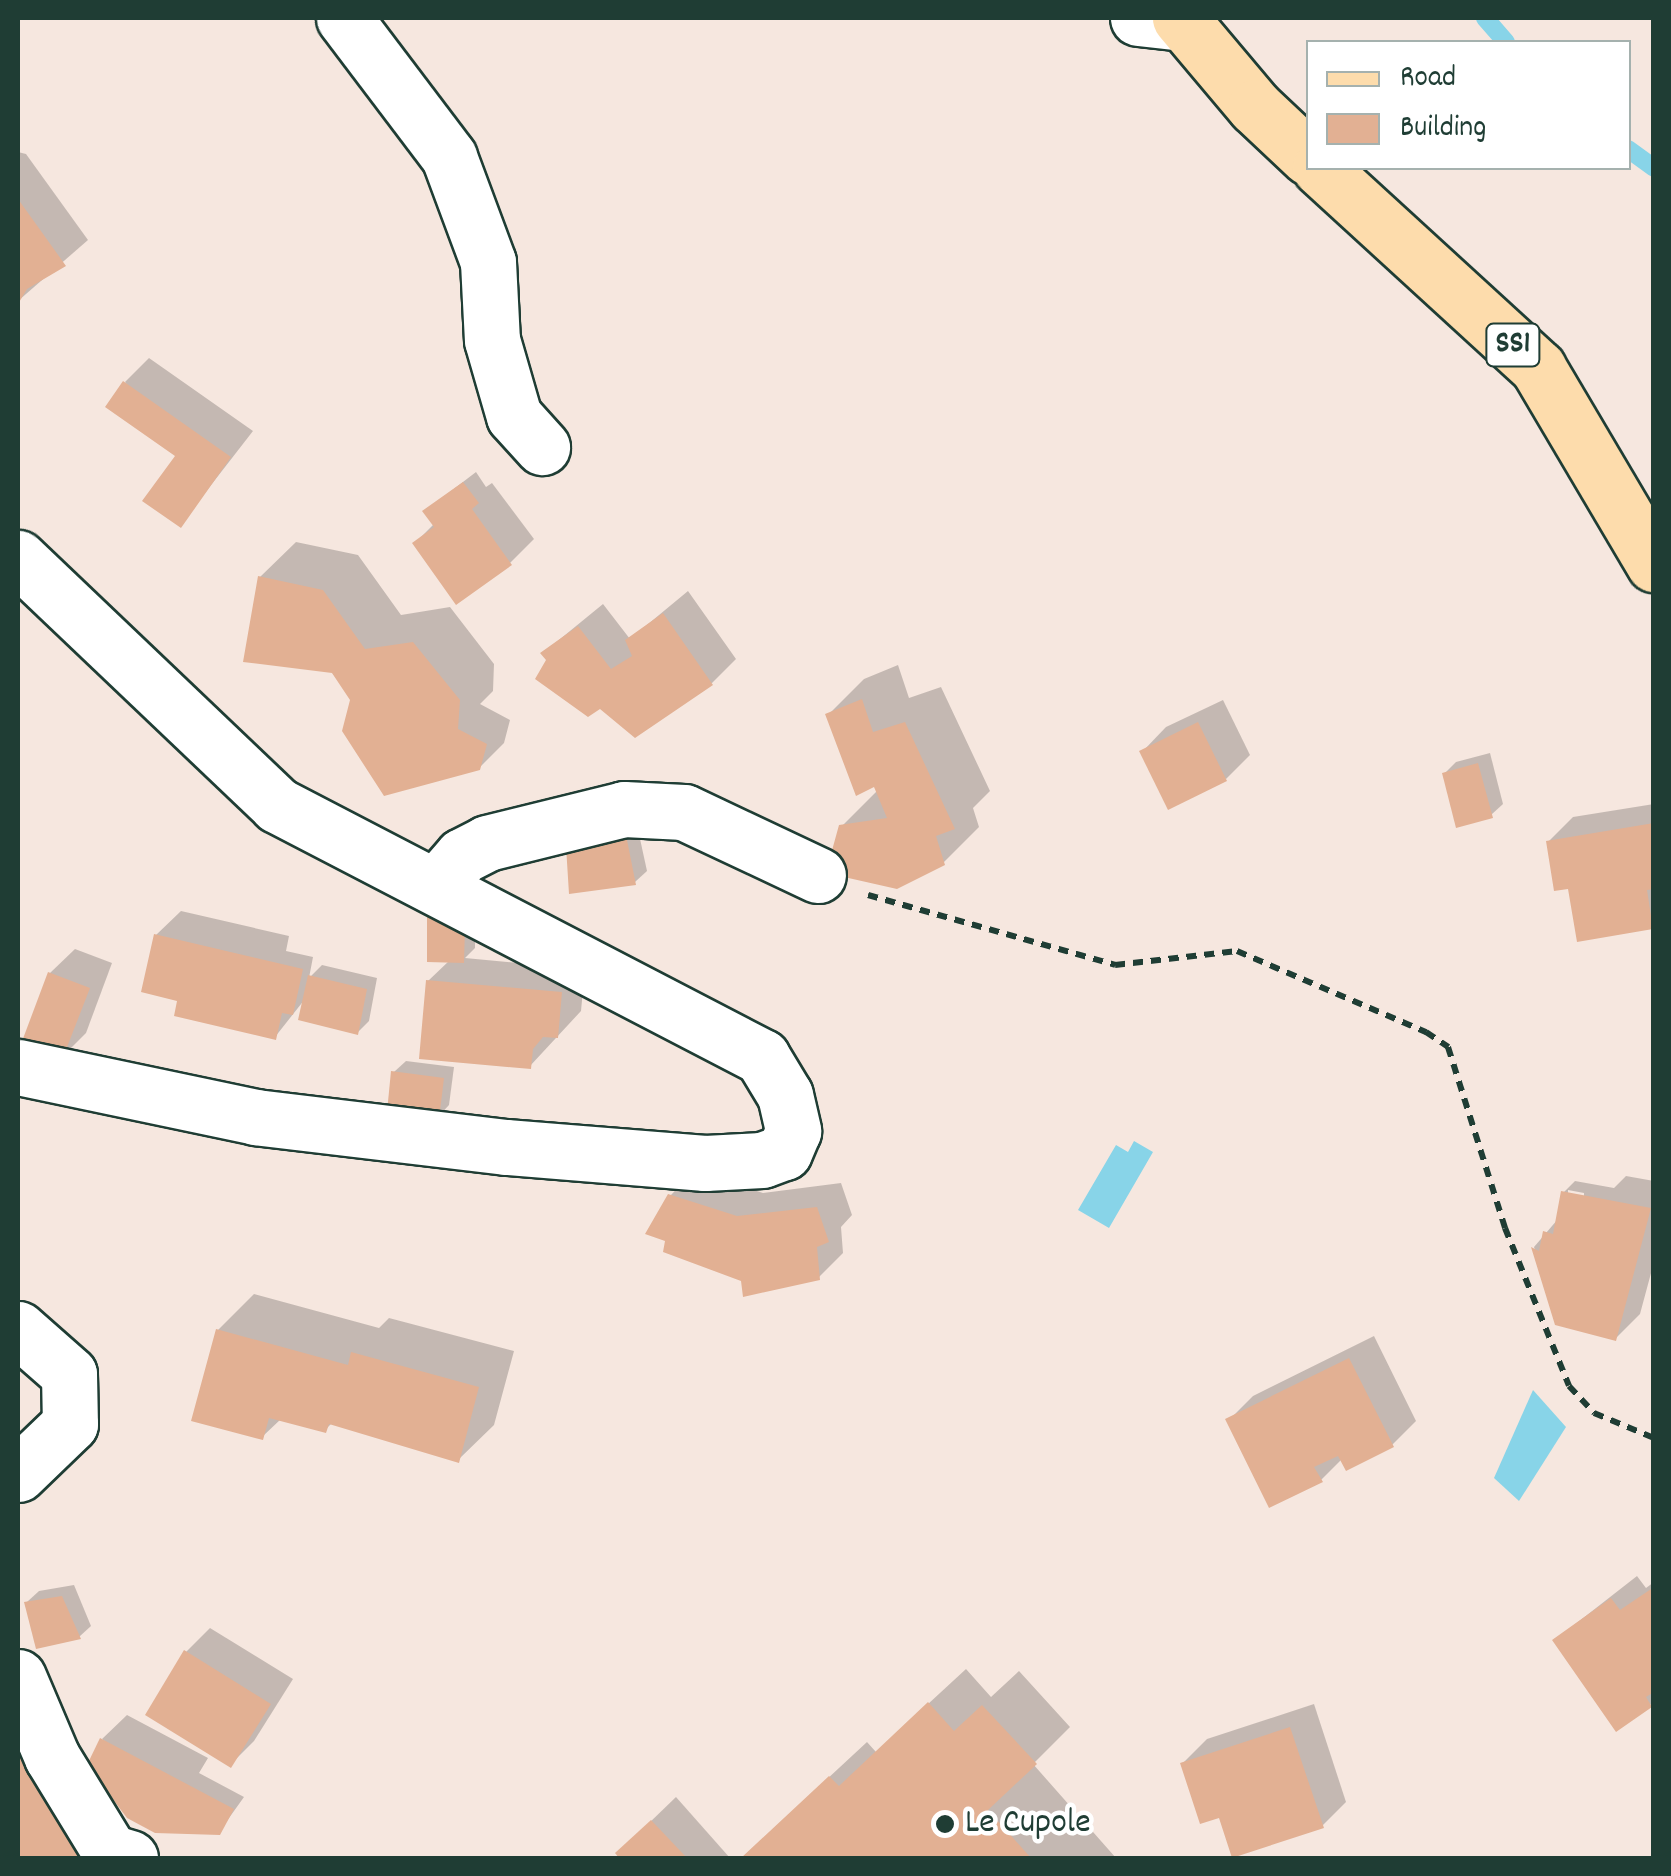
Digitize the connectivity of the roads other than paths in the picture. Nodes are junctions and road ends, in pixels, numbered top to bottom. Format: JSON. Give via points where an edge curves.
{"nodes":[{"id":1,"x":344,"y":18,"type":"edge"},
{"id":2,"x":1167,"y":19,"type":"edge"},
{"id":3,"x":1306,"y":154,"type":"edge"},
{"id":4,"x":1322,"y":170,"type":"edge"},
{"id":5,"x":542,"y":447,"type":"dead end"},
{"id":6,"x":18,"y":558,"type":"edge"},
{"id":7,"x":1654,"y":564,"type":"edge"},
{"id":8,"x":818,"y":875,"type":"road end"},
{"id":9,"x":436,"y":886,"type":"junction"},
{"id":10,"x":18,"y":1067,"type":"edge"},
{"id":11,"x":18,"y":1328,"type":"edge"},
{"id":12,"x":18,"y":1474,"type":"edge"},
{"id":13,"x":18,"y":1677,"type":"edge"},
{"id":14,"x":130,"y":1858,"type":"edge"}],
"edges":[{"from":1,"to":5,"type":"street","via":[[448,156],[488,262],[492,340],[514,416]]},
{"from":2,"to":3,"type":"main road"},
{"from":4,"to":7,"type":"main road","number":"SS1","via":[[1538,368]]},
{"from":6,"to":9,"type":"street","via":[[277,805]]},
{"from":8,"to":9,"type":"street","via":[[684,812],[624,810],[487,843],[462,856]]},
{"from":9,"to":10,"type":"street","via":[[762,1057],[786,1094],[793,1131],[784,1152],[762,1160],[705,1162],[506,1147],[256,1117]]},
{"from":11,"to":12,"type":"street","via":[[69,1374],[70,1424]]},
{"from":13,"to":14,"type":"street","via":[[52,1757],[110,1852]]}]}
